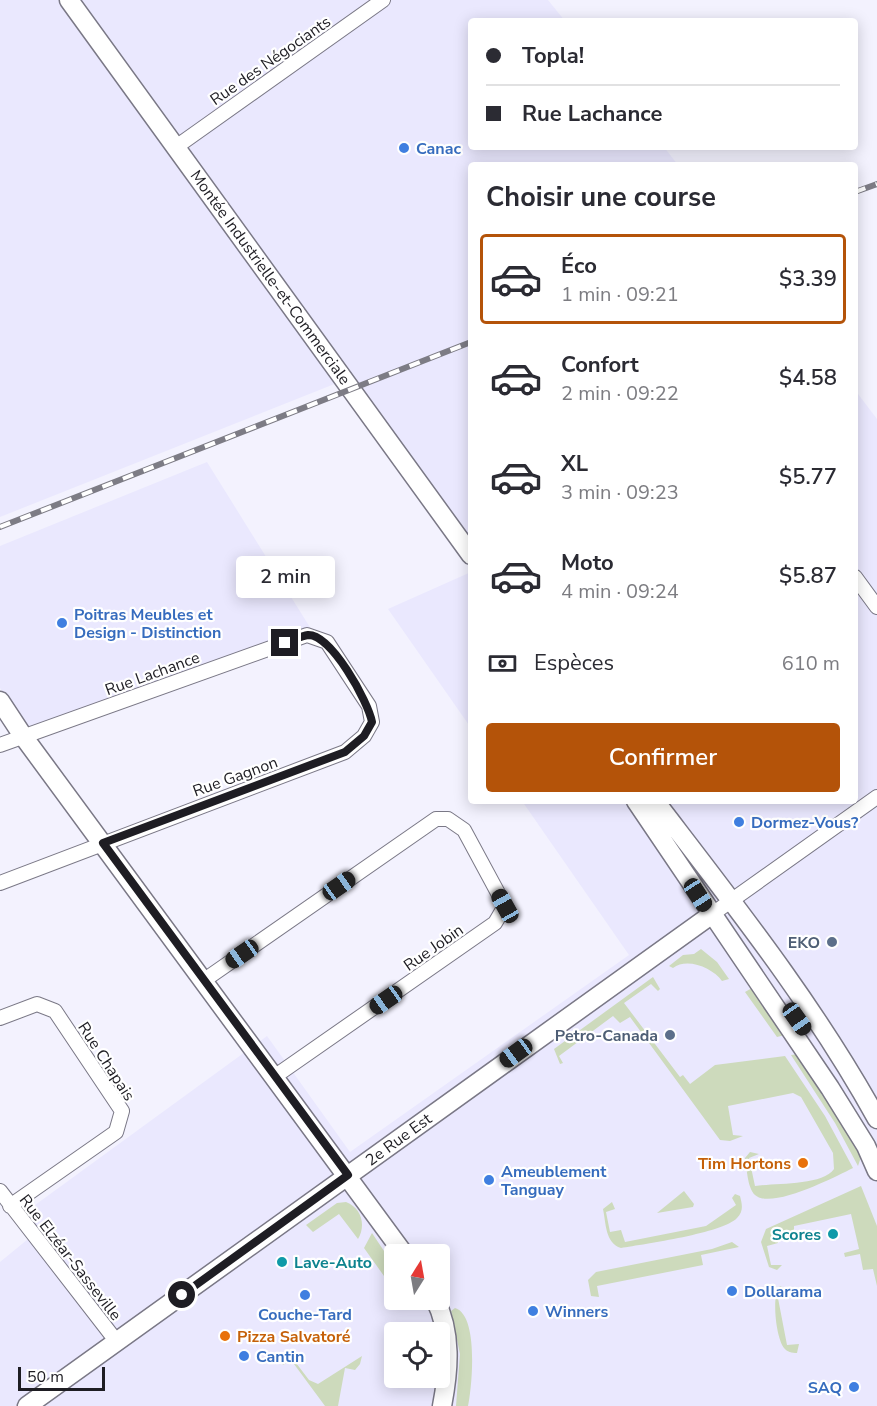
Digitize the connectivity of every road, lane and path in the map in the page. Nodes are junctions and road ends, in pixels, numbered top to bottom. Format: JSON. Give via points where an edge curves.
{"nodes":[{"id":1,"x":69,"y":0,"type":"edge"},
{"id":2,"x":383,"y":0,"type":"edge"},
{"id":3,"x":177,"y":147,"type":"junction"},
{"id":4,"x":468,"y":551,"type":"edge"},
{"id":5,"x":858,"y":581,"type":"edge"},
{"id":6,"x":877,"y":607,"type":"edge"},
{"id":7,"x":316,"y":637,"type":"joint"},
{"id":8,"x":0,"y":701,"type":"edge"},
{"id":9,"x":23,"y":736,"type":"junction"},
{"id":10,"x":0,"y":745,"type":"edge"},
{"id":11,"x":877,"y":797,"type":"edge"},
{"id":12,"x":638,"y":804,"type":"edge"},
{"id":13,"x":657,"y":804,"type":"edge"},
{"id":14,"x":103,"y":843,"type":"junction"},
{"id":15,"x":0,"y":883,"type":"edge"},
{"id":16,"x":731,"y":901,"type":"junction"},
{"id":17,"x":711,"y":915,"type":"junction"},
{"id":18,"x":203,"y":981,"type":"junction"},
{"id":19,"x":757,"y":982,"type":"junction"},
{"id":20,"x":0,"y":1018,"type":"edge"},
{"id":21,"x":824,"y":1033,"type":"junction"},
{"id":22,"x":274,"y":1077,"type":"junction"},
{"id":23,"x":877,"y":1119,"type":"edge"},
{"id":24,"x":877,"y":1172,"type":"edge"},
{"id":25,"x":348,"y":1175,"type":"junction"},
{"id":26,"x":0,"y":1191,"type":"edge"},
{"id":27,"x":9,"y":1206,"type":"junction"},
{"id":28,"x":397,"y":1244,"type":"edge"},
{"id":29,"x":438,"y":1310,"type":"edge"},
{"id":30,"x":117,"y":1342,"type":"junction"},
{"id":31,"x":27,"y":1406,"type":"edge"},
{"id":32,"x":442,"y":1406,"type":"edge"}],
"edges":[{"from":1,"to":3,"type":"street","name":"Montée Industrielle-et-Commerciale"},
{"from":2,"to":3,"type":"street","name":"Rue des Négociants"},
{"from":3,"to":4,"type":"street","name":"Montée Industrielle-et-Commerciale"},
{"from":5,"to":6,"type":"street"},
{"from":7,"to":9,"type":"street","name":"Rue Lachance","via":[[307,635]]},
{"from":7,"to":14,"type":"street","name":"Rue Gagnon","via":[[327,642],[369,706],[372,722],[364,736],[345,752]]},
{"from":8,"to":9,"type":"street"},
{"from":9,"to":10,"type":"street","name":"Rue Lachance"},
{"from":9,"to":14,"type":"street"},
{"from":11,"to":16,"type":"street"},
{"from":12,"to":17,"type":"street"},
{"from":13,"to":16,"type":"street"},
{"from":14,"to":15,"type":"street","name":"Rue Gagnon"},
{"from":14,"to":18,"type":"street"},
{"from":16,"to":17,"type":"street"},
{"from":16,"to":21,"type":"street"},
{"from":17,"to":19,"type":"street"},
{"from":17,"to":25,"type":"street","name":"2e Rue Est"},
{"from":18,"to":22,"type":"street"},
{"from":18,"to":22,"type":"street","name":"Rue Jobin","via":[[436,819],[448,819],[464,830],[505,906],[495,923]]},
{"from":19,"to":21,"type":"street","via":[[778,992],[813,1037]]},
{"from":19,"to":24,"type":"street","via":[[830,1088],[866,1146]]},
{"from":20,"to":27,"type":"street","name":"Rue Chapais","via":[[37,1004],[55,1011],[122,1112],[116,1132]]},
{"from":21,"to":23,"type":"street"},
{"from":22,"to":25,"type":"street"},
{"from":25,"to":28,"type":"street"},
{"from":25,"to":30,"type":"street","name":"2e Rue Est"},
{"from":26,"to":27,"type":"street","name":"Rue Elzéar-Sasseville"},
{"from":27,"to":30,"type":"street","name":"Rue Elzéar-Sasseville"},
{"from":29,"to":32,"type":"street","via":[[448,1355]]},
{"from":30,"to":31,"type":"street","name":"2e Rue Est"}]}
